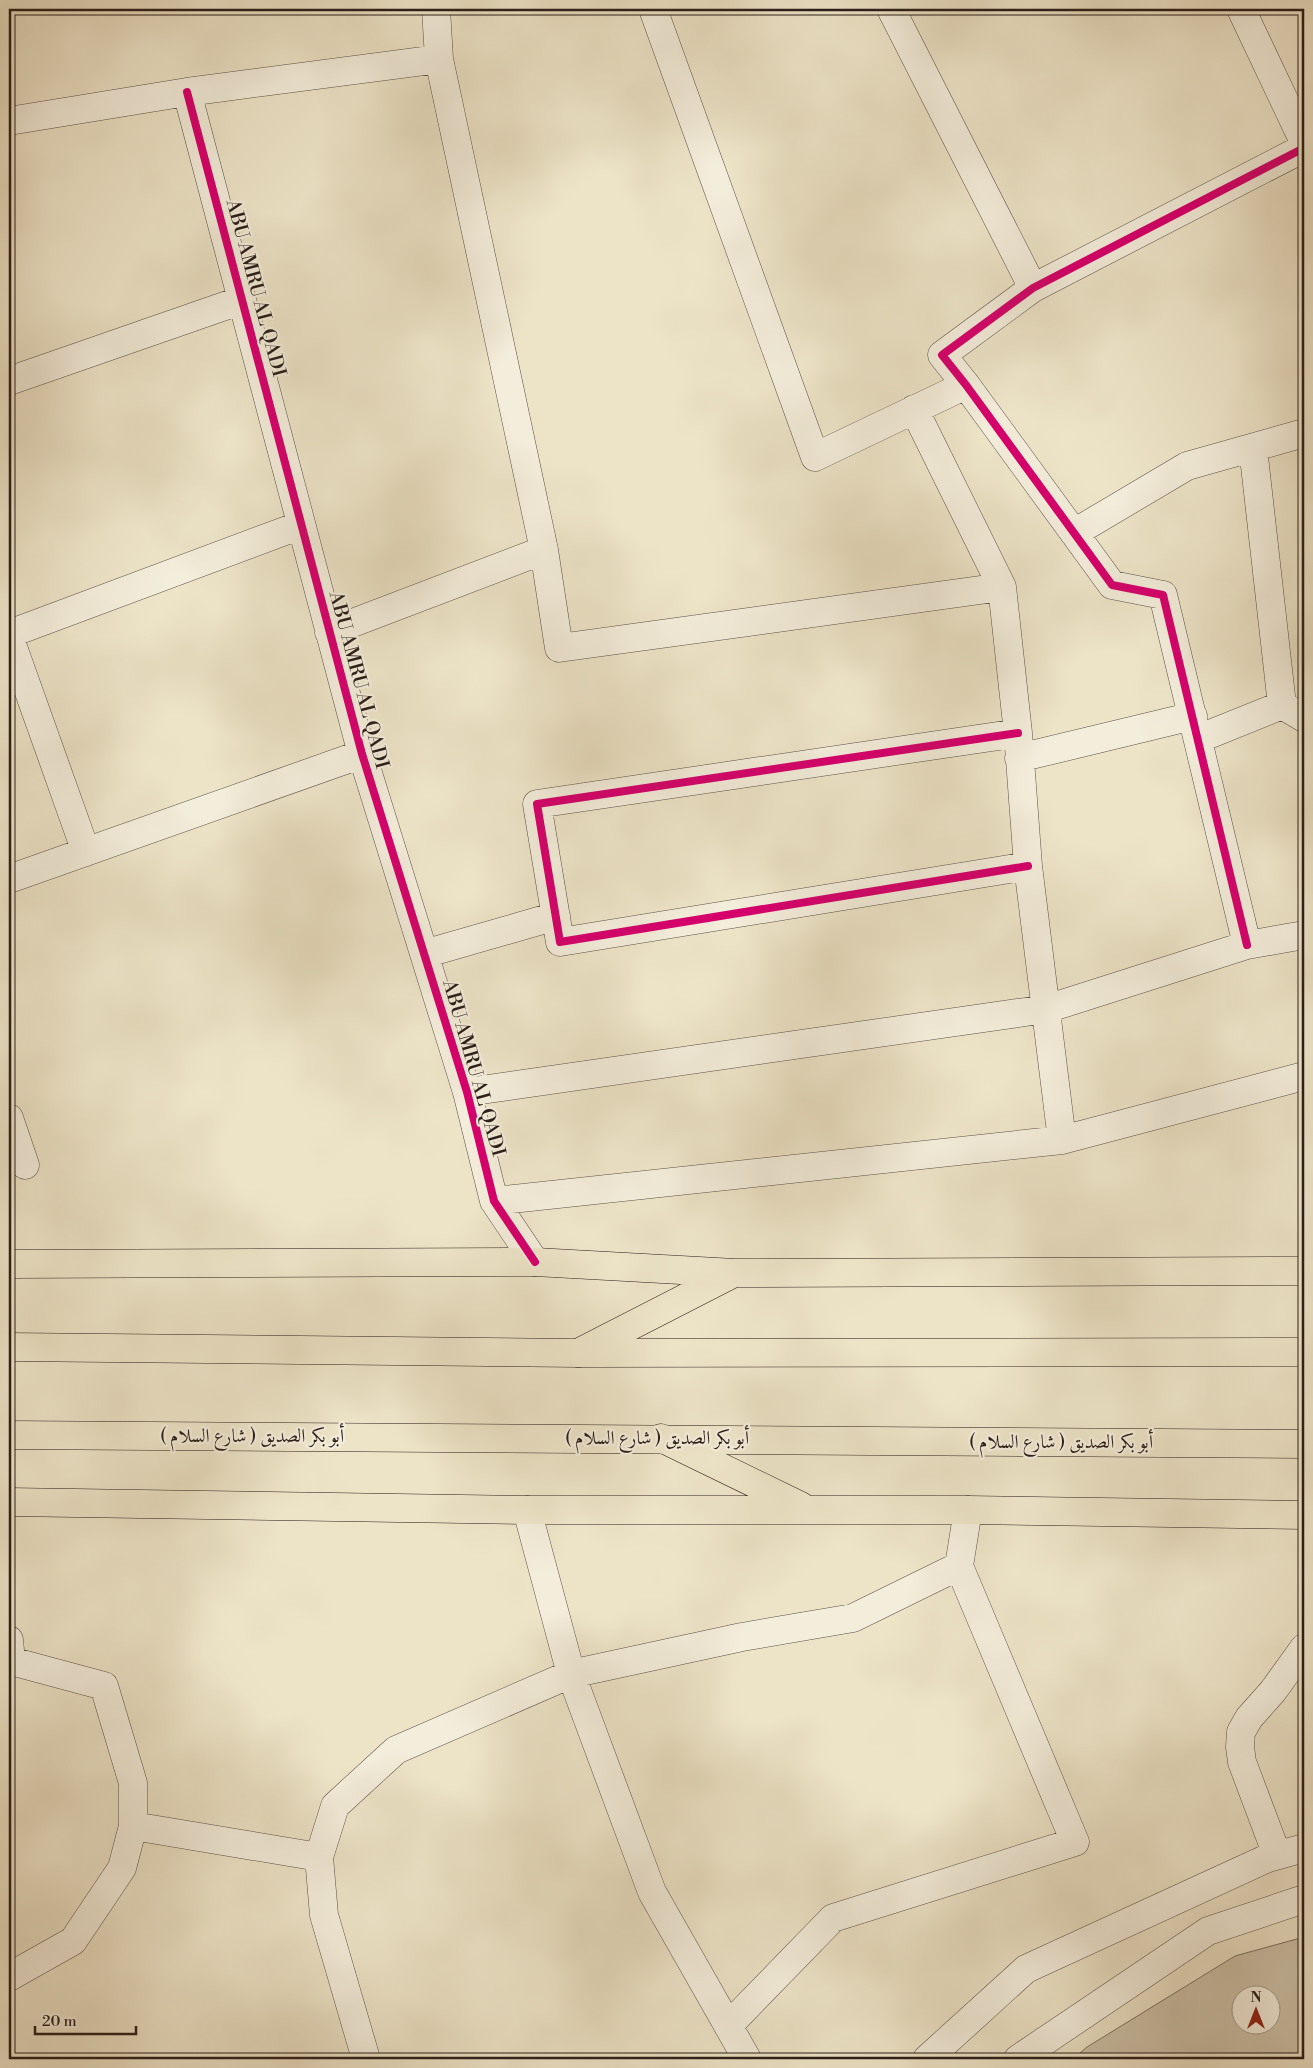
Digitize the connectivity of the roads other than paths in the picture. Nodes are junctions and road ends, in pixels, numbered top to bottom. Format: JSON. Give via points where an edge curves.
{"nodes":[{"id":1,"x":436,"y":9,"type":"edge"},
{"id":2,"x":653,"y":9,"type":"edge"},
{"id":3,"x":891,"y":9,"type":"edge"},
{"id":4,"x":1241,"y":9,"type":"edge"},
{"id":5,"x":439,"y":60,"type":"junction"},
{"id":6,"x":187,"y":92,"type":"junction"},
{"id":7,"x":9,"y":121,"type":"edge"},
{"id":8,"x":1304,"y":142,"type":"edge"},
{"id":9,"x":1304,"y":148,"type":"edge"},
{"id":10,"x":1033,"y":288,"type":"junction"},
{"id":11,"x":242,"y":300,"type":"junction"},
{"id":12,"x":9,"y":381,"type":"edge"},
{"id":13,"x":966,"y":385,"type":"junction"},
{"id":14,"x":914,"y":409,"type":"junction"},
{"id":15,"x":1304,"y":433,"type":"edge"},
{"id":16,"x":1252,"y":448,"type":"junction"},
{"id":17,"x":301,"y":525,"type":"junction"},
{"id":18,"x":1074,"y":533,"type":"junction"},
{"id":19,"x":544,"y":550,"type":"junction"},
{"id":20,"x":1002,"y":587,"type":"junction"},
{"id":21,"x":329,"y":632,"type":"junction"},
{"id":22,"x":9,"y":635,"type":"edge"},
{"id":23,"x":1293,"y":712,"type":"edge"},
{"id":24,"x":1196,"y":727,"type":"junction"},
{"id":25,"x":1018,"y":746,"type":"junction"},
{"id":26,"x":362,"y":754,"type":"junction"},
{"id":27,"x":86,"y":852,"type":"junction"},
{"id":28,"x":1028,"y":866,"type":"junction"},
{"id":29,"x":9,"y":879,"type":"edge"},
{"id":30,"x":556,"y":916,"type":"junction"},
{"id":31,"x":1304,"y":936,"type":"edge"},
{"id":32,"x":1247,"y":945,"type":"junction"},
{"id":33,"x":424,"y":954,"type":"junction"},
{"id":34,"x":1046,"y":1009,"type":"junction"},
{"id":35,"x":1304,"y":1076,"type":"edge"},
{"id":36,"x":467,"y":1092,"type":"junction"},
{"id":37,"x":9,"y":1118,"type":"edge"},
{"id":38,"x":1062,"y":1140,"type":"junction"},
{"id":39,"x":25,"y":1165,"type":"dead end"},
{"id":40,"x":494,"y":1201,"type":"junction"},
{"id":41,"x":535,"y":1262,"type":"junction"},
{"id":42,"x":9,"y":1264,"type":"edge"},
{"id":43,"x":1304,"y":1271,"type":"edge"},
{"id":44,"x":735,"y":1273,"type":"junction"},
{"id":45,"x":9,"y":1347,"type":"edge"},
{"id":46,"x":1304,"y":1352,"type":"edge"},
{"id":47,"x":578,"y":1353,"type":"junction"},
{"id":48,"x":9,"y":1435,"type":"edge"},
{"id":49,"x":661,"y":1438,"type":"junction"},
{"id":50,"x":1304,"y":1444,"type":"edge"},
{"id":51,"x":9,"y":1502,"type":"edge"},
{"id":52,"x":527,"y":1510,"type":"junction"},
{"id":53,"x":808,"y":1510,"type":"junction"},
{"id":54,"x":968,"y":1510,"type":"junction"},
{"id":55,"x":1304,"y":1515,"type":"edge"},
{"id":56,"x":959,"y":1566,"type":"junction"},
{"id":57,"x":1304,"y":1648,"type":"edge"},
{"id":58,"x":9,"y":1654,"type":"edge"},
{"id":59,"x":571,"y":1674,"type":"junction"},
{"id":60,"x":133,"y":1826,"type":"junction"},
{"id":61,"x":1304,"y":1848,"type":"edge"},
{"id":62,"x":1277,"y":1855,"type":"junction"},
{"id":63,"x":319,"y":1857,"type":"junction"},
{"id":64,"x":1304,"y":1899,"type":"edge"},
{"id":65,"x":9,"y":1977,"type":"edge"},
{"id":66,"x":728,"y":2026,"type":"junction"},
{"id":67,"x":366,"y":2059,"type":"edge"},
{"id":68,"x":747,"y":2059,"type":"edge"},
{"id":69,"x":927,"y":2059,"type":"edge"},
{"id":70,"x":1018,"y":2059,"type":"edge"}],
"edges":[{"from":1,"to":5,"type":"street"},
{"from":2,"to":14,"type":"street","via":[[815,458]]},
{"from":3,"to":10,"type":"street"},
{"from":4,"to":8,"type":"street"},
{"from":5,"to":6,"type":"street"},
{"from":5,"to":19,"type":"street"},
{"from":6,"to":7,"type":"street"},
{"from":6,"to":11,"type":"street","name":"ABU AMRU AL QADI"},
{"from":9,"to":10,"type":"street"},
{"from":10,"to":13,"type":"street","via":[[942,355]]},
{"from":11,"to":12,"type":"street"},
{"from":11,"to":17,"type":"street","name":"ABU AMRU AL QADI"},
{"from":13,"to":14,"type":"street"},
{"from":13,"to":18,"type":"street"},
{"from":14,"to":20,"type":"street"},
{"from":15,"to":16,"type":"street"},
{"from":16,"to":18,"type":"street","via":[[1187,466]]},
{"from":16,"to":23,"type":"street"},
{"from":17,"to":21,"type":"street","name":"ABU AMRU AL QADI"},
{"from":17,"to":22,"type":"street"},
{"from":18,"to":24,"type":"street","via":[[1112,585],[1163,595]]},
{"from":19,"to":20,"type":"street","via":[[559,648]]},
{"from":19,"to":21,"type":"street"},
{"from":20,"to":25,"type":"street"},
{"from":21,"to":26,"type":"street","name":"ABU AMRU AL QADI"},
{"from":22,"to":27,"type":"street"},
{"from":23,"to":24,"type":"street"},
{"from":24,"to":25,"type":"street"},
{"from":24,"to":32,"type":"street"},
{"from":25,"to":28,"type":"street"},
{"from":25,"to":30,"type":"street","via":[[537,804]]},
{"from":26,"to":27,"type":"street"},
{"from":26,"to":33,"type":"street","name":"ABU AMRU AL QADI"},
{"from":27,"to":29,"type":"street"},
{"from":28,"to":30,"type":"street","via":[[560,942]]},
{"from":28,"to":34,"type":"street"},
{"from":30,"to":33,"type":"street"},
{"from":31,"to":32,"type":"street"},
{"from":32,"to":34,"type":"street"},
{"from":33,"to":36,"type":"street","name":"ABU AMRU AL QADI"},
{"from":34,"to":36,"type":"street"},
{"from":34,"to":38,"type":"street"},
{"from":35,"to":38,"type":"street"},
{"from":36,"to":40,"type":"street","name":"ABU AMRU AL QADI"},
{"from":37,"to":39,"type":"street"},
{"from":38,"to":40,"type":"street"},
{"from":40,"to":41,"type":"street","name":"ABU AMRU AL QADI"},
{"from":41,"to":42,"type":"main road"},
{"from":41,"to":44,"type":"main road"},
{"from":43,"to":44,"type":"main road"},
{"from":44,"to":47,"type":"main road"},
{"from":45,"to":47,"type":"main road"},
{"from":46,"to":47,"type":"main road"},
{"from":48,"to":49,"type":"main road","name":"( شارع السلام ) أبو بكر الصديق"},
{"from":49,"to":50,"type":"main road","name":"( شارع السلام ) أبو بكر الصديق"},
{"from":49,"to":53,"type":"main road"},
{"from":51,"to":52,"type":"main road"},
{"from":52,"to":53,"type":"main road"},
{"from":52,"to":59,"type":"street"},
{"from":53,"to":54,"type":"main road"},
{"from":54,"to":55,"type":"main road"},
{"from":54,"to":56,"type":"street"},
{"from":56,"to":59,"type":"street","via":[[853,1618],[742,1637]]},
{"from":56,"to":66,"type":"street","via":[[1075,1842],[833,1918]]},
{"from":57,"to":62,"type":"street","via":[[1241,1732],[1242,1762]]},
{"from":58,"to":60,"type":"street","via":[[104,1686],[133,1784]]},
{"from":59,"to":63,"type":"street","via":[[396,1750],[335,1806]]},
{"from":59,"to":66,"type":"street","via":[[652,1892]]},
{"from":60,"to":63,"type":"street"},
{"from":60,"to":65,"type":"street","via":[[122,1868],[73,1941]]},
{"from":61,"to":62,"type":"street"},
{"from":62,"to":69,"type":"street","via":[[1026,1969]]},
{"from":63,"to":67,"type":"street","via":[[324,1915]]},
{"from":64,"to":70,"type":"street","via":[[1208,1930]]},
{"from":66,"to":68,"type":"street"}]}
